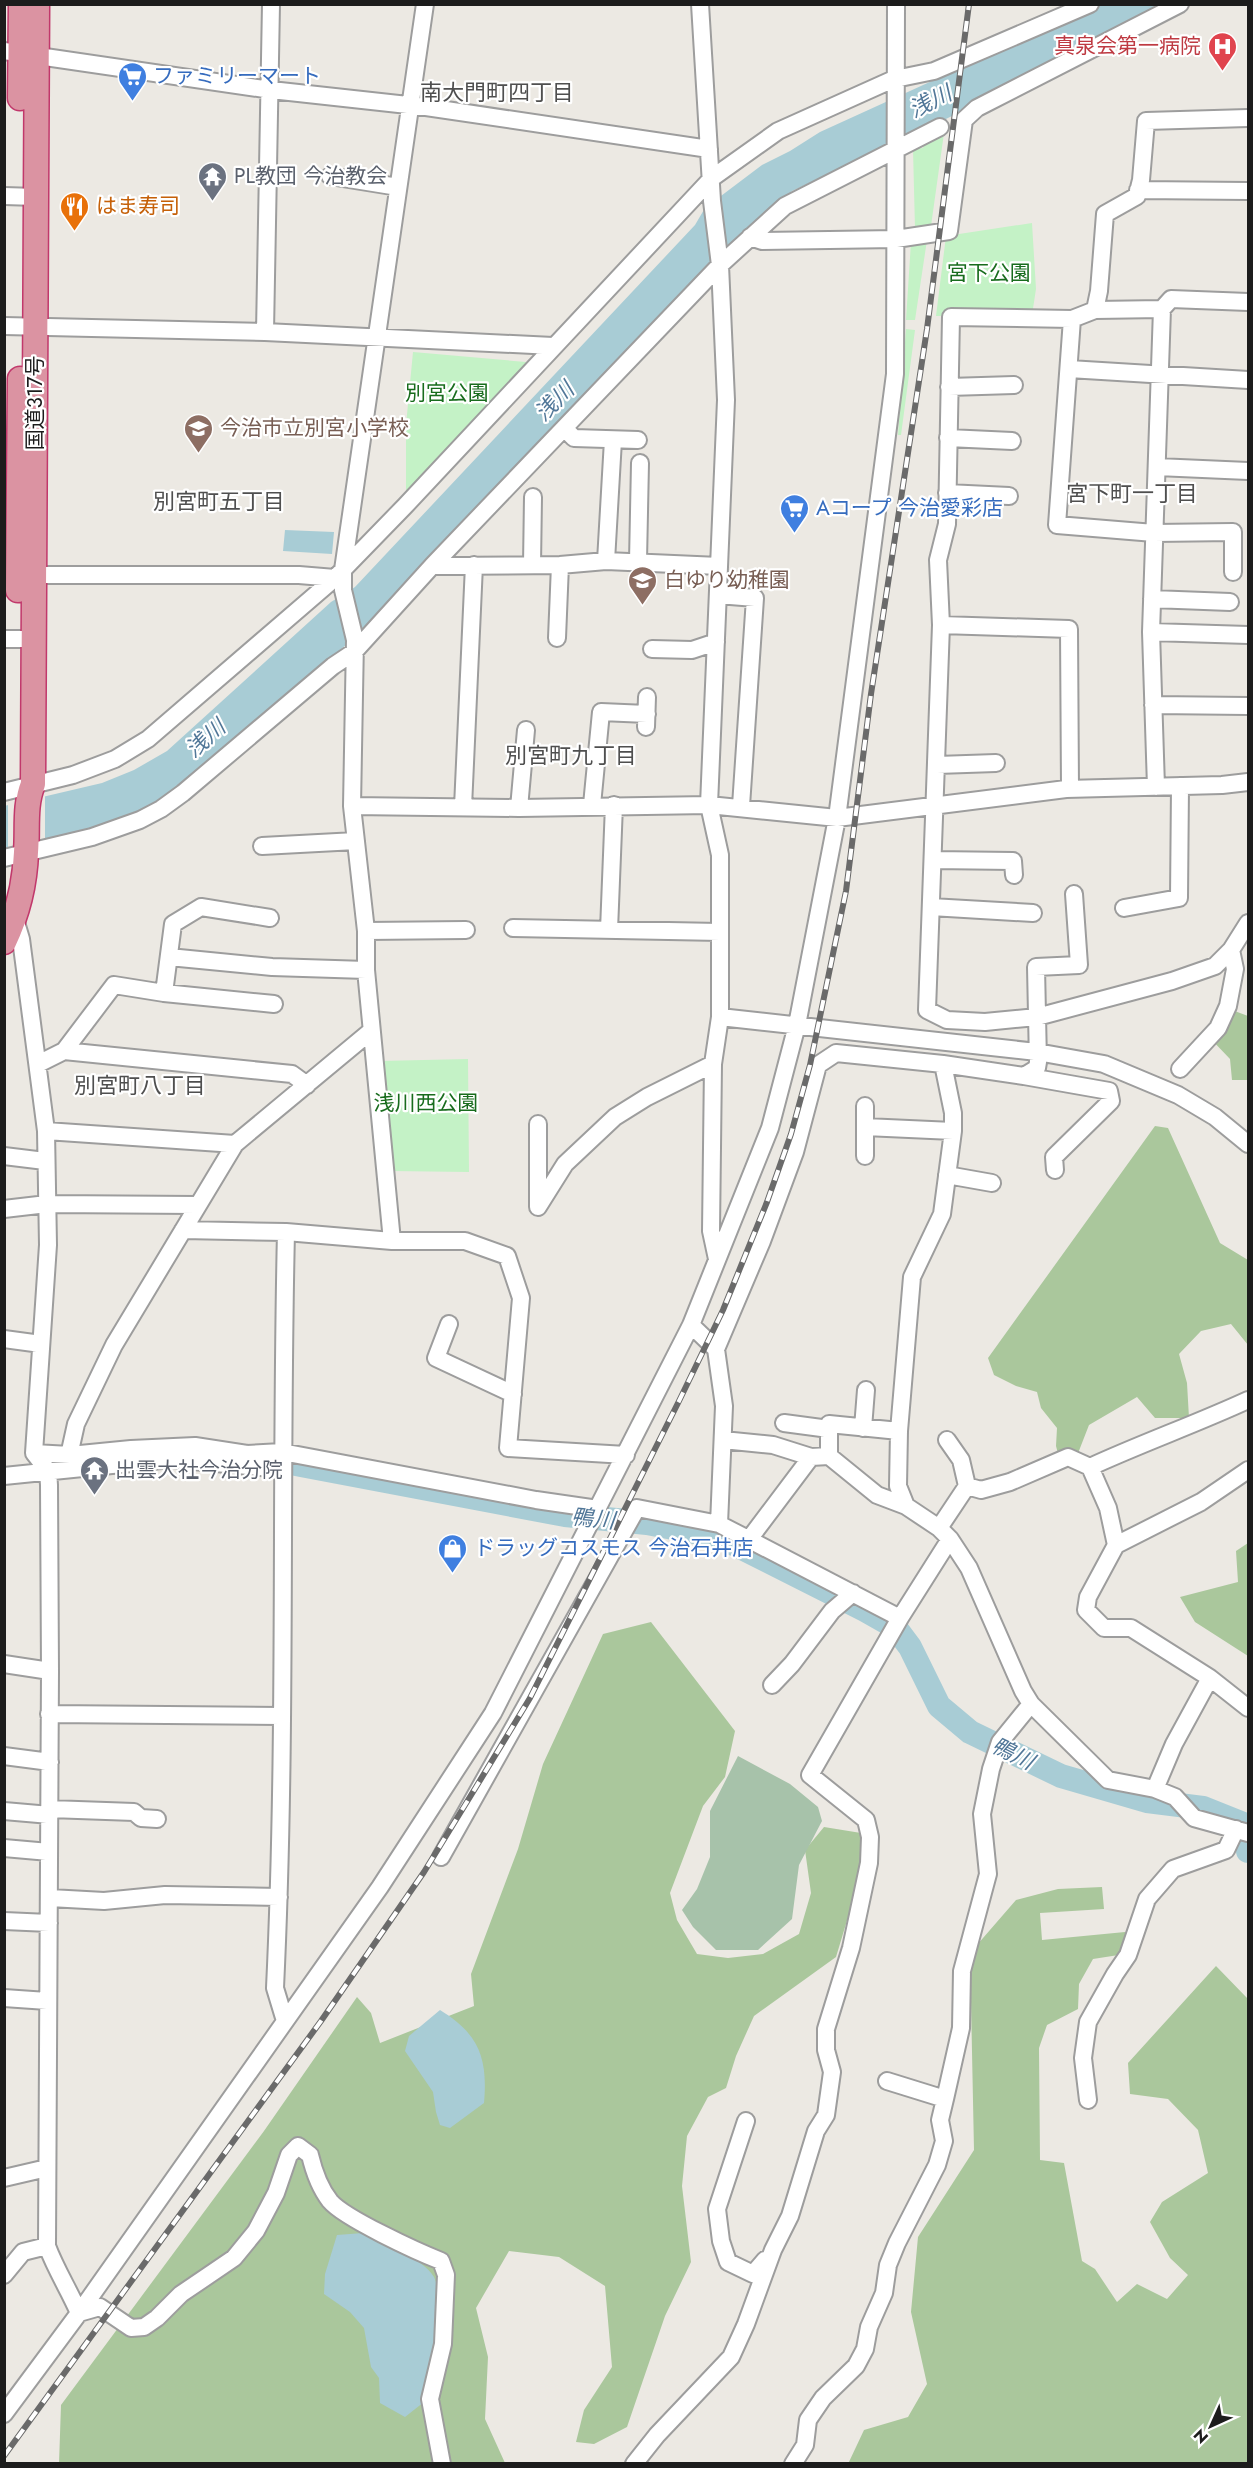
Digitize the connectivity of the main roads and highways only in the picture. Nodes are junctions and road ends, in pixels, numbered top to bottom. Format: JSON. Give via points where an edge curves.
{"nodes":[{"id":1,"x":21,"y":4,"type":"edge"},
{"id":2,"x":37,"y":4,"type":"edge"},
{"id":3,"x":21,"y":54,"type":"edge"},
{"id":4,"x":20,"y":196,"type":"edge"},
{"id":5,"x":20,"y":327,"type":"edge"},
{"id":6,"x":20,"y":422,"type":"edge"},
{"id":7,"x":19,"y":639,"type":"edge"},
{"id":8,"x":21,"y":791,"type":"edge"},
{"id":9,"x":19,"y":852,"type":"edge"},
{"id":10,"x":4,"y":942,"type":"edge"}],
"edges":[{"from":1,"to":3,"type":"highway","name":"国道317号"},
{"from":2,"to":3,"type":"highway","name":"国道317号"},
{"from":3,"to":4,"type":"highway","name":"国道317号"},
{"from":4,"to":5,"type":"highway","name":"国道317号"},
{"from":5,"to":6,"type":"highway","name":"国道317号"},
{"from":6,"to":7,"type":"highway","name":"国道317号","via":[[27,575]]},
{"from":7,"to":8,"type":"highway","name":"国道317号"},
{"from":8,"to":9,"type":"highway","name":"国道317号"},
{"from":9,"to":10,"type":"highway","name":"国道317号","via":[[22,892]]}]}
